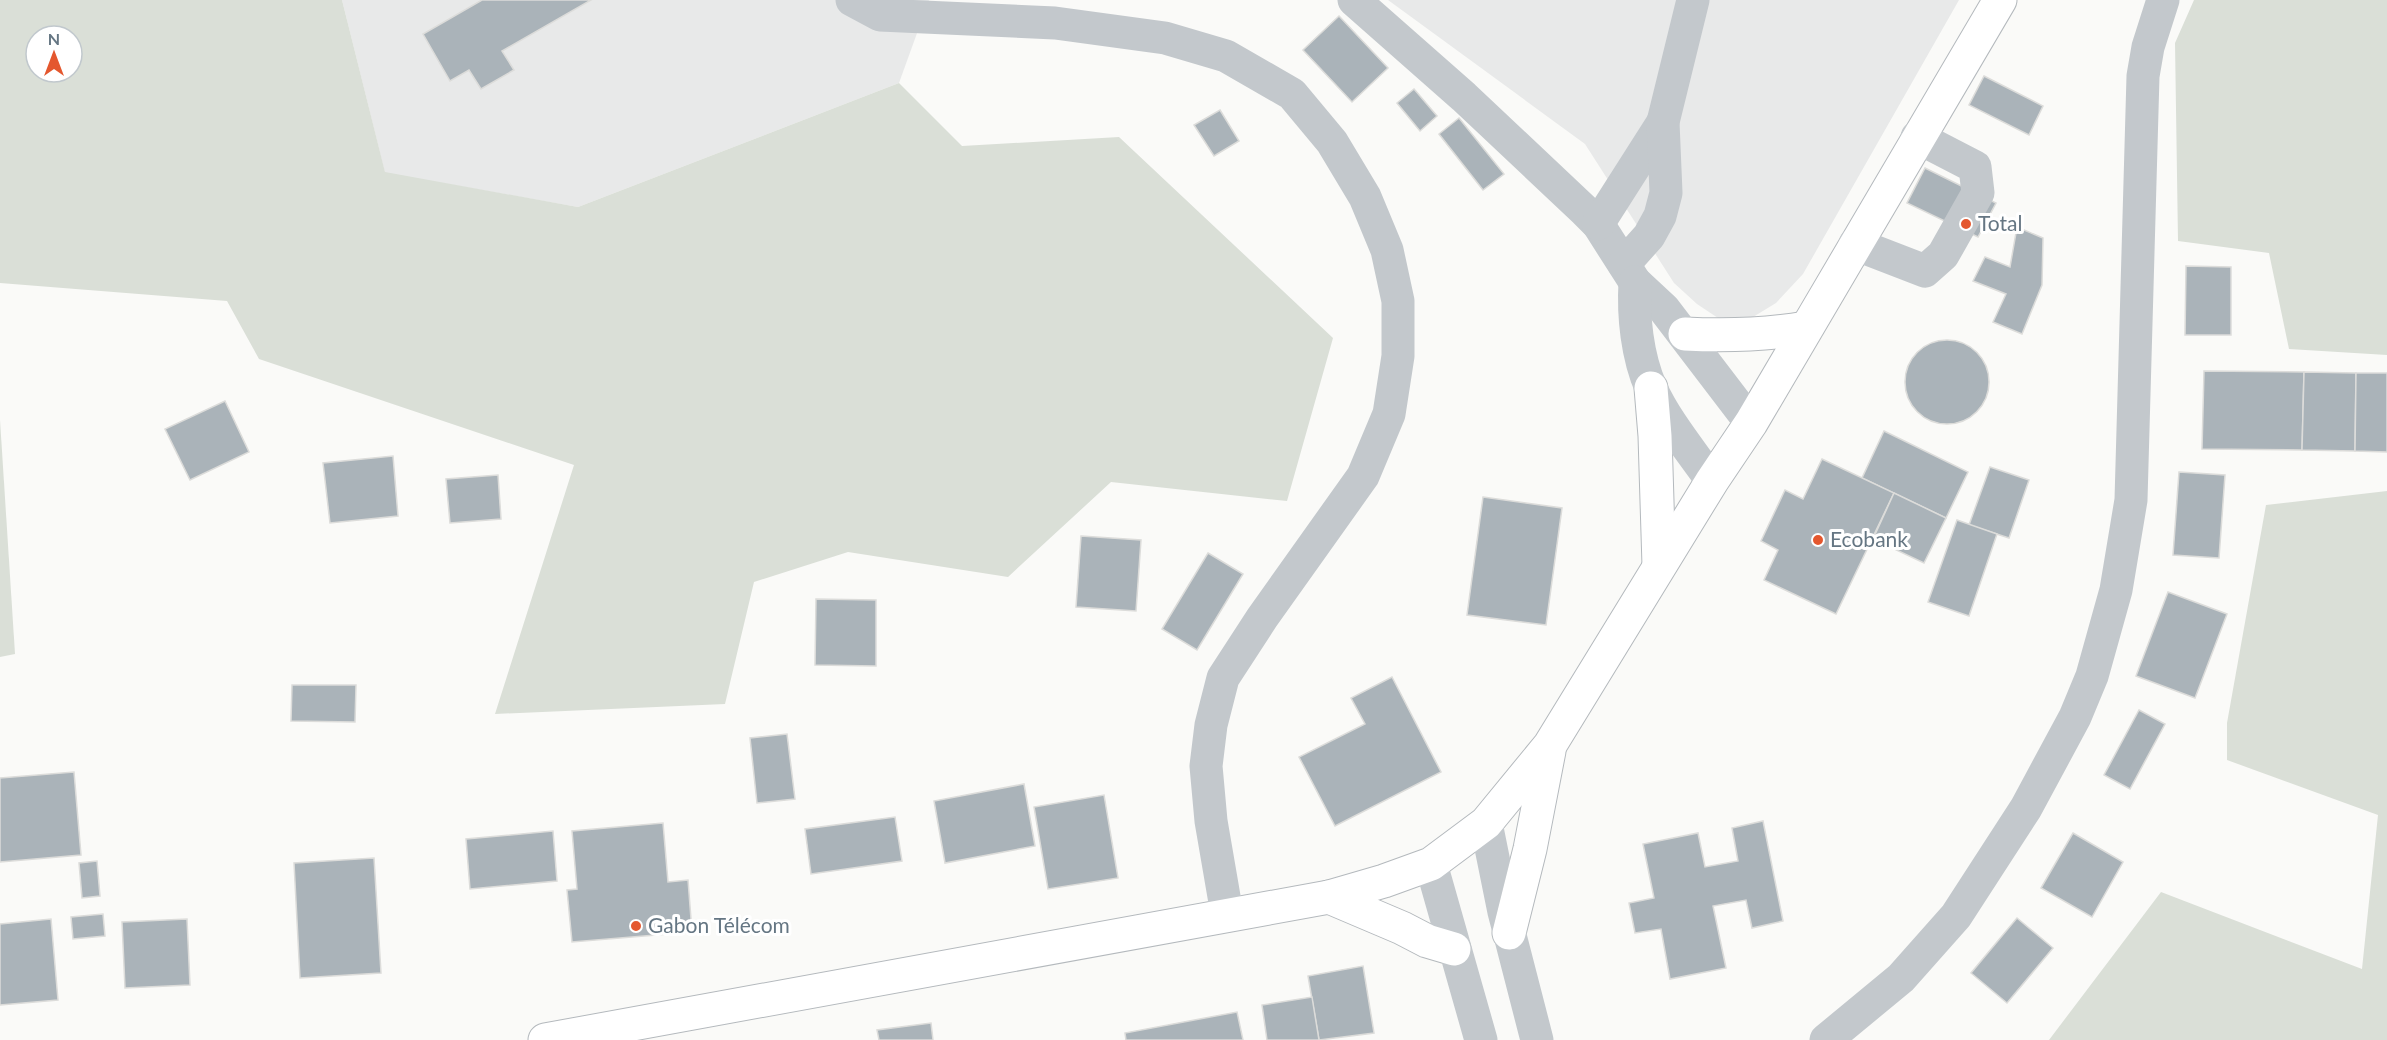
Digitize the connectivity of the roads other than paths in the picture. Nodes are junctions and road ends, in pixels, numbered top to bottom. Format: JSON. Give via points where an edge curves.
{"nodes":[{"id":1,"x":852,"y":0,"type":"edge"},
{"id":2,"x":1354,"y":0,"type":"edge"},
{"id":3,"x":1693,"y":0,"type":"edge"},
{"id":4,"x":2000,"y":0,"type":"edge"},
{"id":5,"x":2163,"y":0,"type":"edge"},
{"id":6,"x":1663,"y":122,"type":"junction"},
{"id":7,"x":1917,"y":137,"type":"junction"},
{"id":8,"x":1598,"y":224,"type":"junction"},
{"id":9,"x":1855,"y":244,"type":"junction"},
{"id":10,"x":1629,"y":273,"type":"junction"},
{"id":11,"x":1806,"y":328,"type":"junction"},
{"id":12,"x":1685,"y":334,"type":"junction"},
{"id":13,"x":1651,"y":388,"type":"junction"},
{"id":14,"x":1751,"y":423,"type":"junction"},
{"id":15,"x":1712,"y":481,"type":"junction"},
{"id":16,"x":1659,"y":566,"type":"junction"},
{"id":17,"x":1550,"y":745,"type":"junction"},
{"id":18,"x":1486,"y":823,"type":"junction"},
{"id":19,"x":1431,"y":864,"type":"junction"},
{"id":20,"x":1329,"y":897,"type":"junction"},
{"id":21,"x":1227,"y":914,"type":"junction"},
{"id":22,"x":1509,"y":933,"type":"junction"},
{"id":23,"x":1454,"y":949,"type":"junction"},
{"id":24,"x":545,"y":1040,"type":"edge"},
{"id":25,"x":1481,"y":1040,"type":"edge"},
{"id":26,"x":1537,"y":1040,"type":"edge"},
{"id":27,"x":1827,"y":1040,"type":"edge"}],
"edges":[{"from":1,"to":21,"type":"street","via":[[880,15],[1055,23],[1165,38],[1226,56],[1292,94],[1332,142],[1374,218],[1387,250],[1398,301],[1398,356],[1389,414],[1363,476],[1223,678],[1206,766]]},
{"from":2,"to":8,"type":"street"},
{"from":3,"to":6,"type":"street"},
{"from":4,"to":7,"type":"highway"},
{"from":5,"to":27,"type":"street","via":[[2143,76],[2131,500],[2116,590],[2092,675],[2075,717],[2026,808],[1956,916],[1901,978]]},
{"from":6,"to":8,"type":"street"},
{"from":6,"to":10,"type":"street","via":[[1666,193],[1660,216]]},
{"from":7,"to":9,"type":"highway"},
{"from":7,"to":9,"type":"street","via":[[1975,167],[1978,193],[1943,255],[1924,271]]},
{"from":8,"to":10,"type":"street"},
{"from":9,"to":11,"type":"highway"},
{"from":10,"to":12,"type":"street"},
{"from":10,"to":13,"type":"street","via":[[1636,327]]},
{"from":11,"to":12,"type":"highway","via":[[1745,335]]},
{"from":11,"to":14,"type":"highway"},
{"from":12,"to":14,"type":"street"},
{"from":13,"to":15,"type":"street"},
{"from":13,"to":16,"type":"highway"},
{"from":14,"to":15,"type":"highway"},
{"from":15,"to":16,"type":"highway"},
{"from":16,"to":17,"type":"highway"},
{"from":17,"to":18,"type":"highway"},
{"from":17,"to":22,"type":"highway"},
{"from":18,"to":19,"type":"highway"},
{"from":18,"to":22,"type":"street"},
{"from":19,"to":20,"type":"highway"},
{"from":19,"to":23,"type":"street"},
{"from":20,"to":21,"type":"highway"},
{"from":20,"to":23,"type":"highway"},
{"from":21,"to":24,"type":"highway"},
{"from":22,"to":26,"type":"street"},
{"from":23,"to":25,"type":"street"}]}
